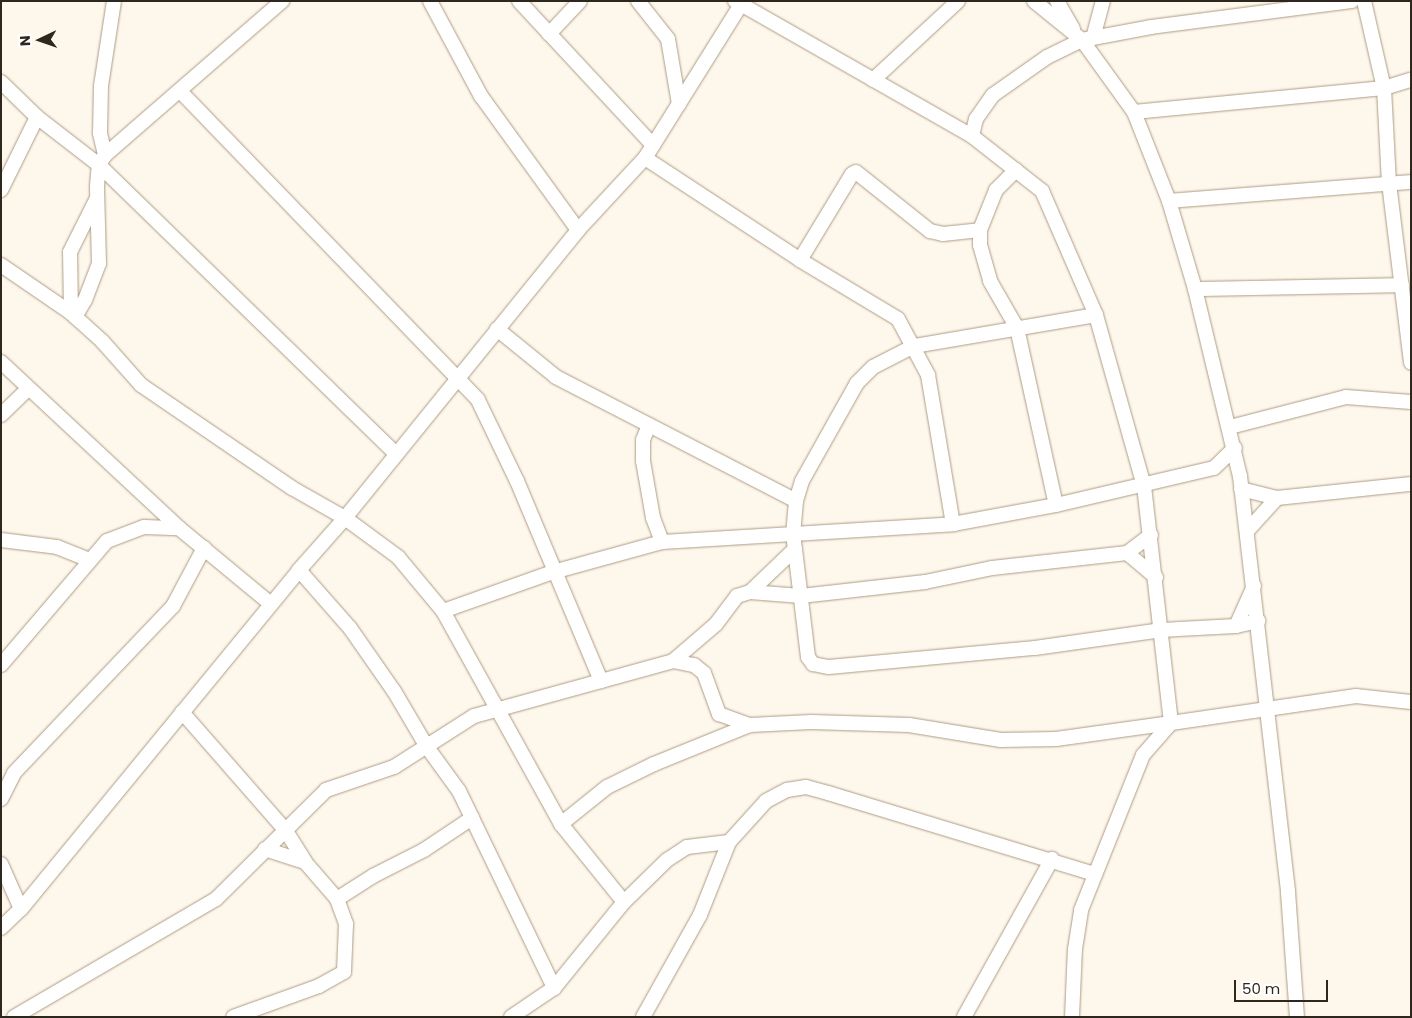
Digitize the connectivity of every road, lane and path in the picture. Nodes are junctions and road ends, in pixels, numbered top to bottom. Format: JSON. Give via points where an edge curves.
{"nodes":[{"id":1,"x":114,"y":1,"type":"edge"},
{"id":2,"x":282,"y":1,"type":"edge"},
{"id":3,"x":430,"y":1,"type":"edge"},
{"id":4,"x":518,"y":1,"type":"edge"},
{"id":5,"x":580,"y":1,"type":"edge"},
{"id":6,"x":638,"y":1,"type":"edge"},
{"id":7,"x":958,"y":1,"type":"edge"},
{"id":8,"x":1034,"y":1,"type":"edge"},
{"id":9,"x":1056,"y":1,"type":"edge"},
{"id":10,"x":1103,"y":1,"type":"edge"},
{"id":11,"x":1352,"y":1,"type":"edge"},
{"id":12,"x":1364,"y":1,"type":"edge"},
{"id":13,"x":740,"y":2,"type":"edge"},
{"id":14,"x":549,"y":34,"type":"junction"},
{"id":15,"x":1084,"y":38,"type":"junction"},
{"id":16,"x":873,"y":80,"type":"junction"},
{"id":17,"x":1411,"y":80,"type":"edge"},
{"id":18,"x":1,"y":82,"type":"edge"},
{"id":19,"x":1384,"y":88,"type":"junction"},
{"id":20,"x":180,"y":91,"type":"junction"},
{"id":21,"x":679,"y":104,"type":"junction"},
{"id":22,"x":1134,"y":112,"type":"junction"},
{"id":23,"x":37,"y":117,"type":"junction"},
{"id":24,"x":972,"y":136,"type":"junction"},
{"id":25,"x":653,"y":145,"type":"junction"},
{"id":26,"x":645,"y":158,"type":"junction"},
{"id":27,"x":102,"y":160,"type":"junction"},
{"id":28,"x":1016,"y":170,"type":"junction"},
{"id":29,"x":1411,"y":182,"type":"edge"},
{"id":30,"x":1390,"y":183,"type":"junction"},
{"id":31,"x":1,"y":190,"type":"edge"},
{"id":32,"x":97,"y":198,"type":"junction"},
{"id":33,"x":1169,"y":201,"type":"junction"},
{"id":34,"x":578,"y":230,"type":"junction"},
{"id":35,"x":980,"y":230,"type":"junction"},
{"id":36,"x":800,"y":260,"type":"junction"},
{"id":37,"x":1,"y":265,"type":"edge"},
{"id":38,"x":1402,"y":285,"type":"junction"},
{"id":39,"x":1195,"y":289,"type":"junction"},
{"id":40,"x":73,"y":315,"type":"junction"},
{"id":41,"x":1096,"y":315,"type":"junction"},
{"id":42,"x":497,"y":328,"type":"junction"},
{"id":43,"x":1017,"y":328,"type":"junction"},
{"id":44,"x":914,"y":346,"type":"junction"},
{"id":45,"x":1,"y":362,"type":"edge"},
{"id":46,"x":1411,"y":363,"type":"edge"},
{"id":47,"x":457,"y":377,"type":"junction"},
{"id":48,"x":28,"y":389,"type":"junction"},
{"id":49,"x":1411,"y":402,"type":"edge"},
{"id":50,"x":1,"y":415,"type":"edge"},
{"id":51,"x":649,"y":425,"type":"junction"},
{"id":52,"x":1230,"y":427,"type":"junction"},
{"id":53,"x":1234,"y":448,"type":"junction"},
{"id":54,"x":395,"y":453,"type":"junction"},
{"id":55,"x":1214,"y":468,"type":"junction"},
{"id":56,"x":1240,"y":482,"type":"junction"},
{"id":57,"x":1411,"y":484,"type":"edge"},
{"id":58,"x":1144,"y":486,"type":"junction"},
{"id":59,"x":1276,"y":498,"type":"junction"},
{"id":60,"x":796,"y":501,"type":"junction"},
{"id":61,"x":1056,"y":505,"type":"junction"},
{"id":62,"x":345,"y":518,"type":"junction"},
{"id":63,"x":953,"y":524,"type":"junction"},
{"id":64,"x":179,"y":528,"type":"junction"},
{"id":65,"x":1247,"y":531,"type":"junction"},
{"id":66,"x":793,"y":533,"type":"junction"},
{"id":67,"x":1151,"y":535,"type":"junction"},
{"id":68,"x":1,"y":540,"type":"edge"},
{"id":69,"x":662,"y":542,"type":"junction"},
{"id":70,"x":204,"y":548,"type":"junction"},
{"id":71,"x":795,"y":549,"type":"junction"},
{"id":72,"x":1127,"y":553,"type":"junction"},
{"id":73,"x":90,"y":560,"type":"junction"},
{"id":74,"x":299,"y":570,"type":"junction"},
{"id":75,"x":552,"y":572,"type":"junction"},
{"id":76,"x":1156,"y":577,"type":"junction"},
{"id":77,"x":1254,"y":586,"type":"junction"},
{"id":78,"x":750,"y":592,"type":"junction"},
{"id":79,"x":801,"y":596,"type":"junction"},
{"id":80,"x":271,"y":604,"type":"junction"},
{"id":81,"x":443,"y":611,"type":"junction"},
{"id":82,"x":1258,"y":621,"type":"junction"},
{"id":83,"x":1236,"y":626,"type":"junction"},
{"id":84,"x":1162,"y":630,"type":"junction"},
{"id":85,"x":673,"y":662,"type":"junction"},
{"id":86,"x":1,"y":665,"type":"edge"},
{"id":87,"x":601,"y":681,"type":"junction"},
{"id":88,"x":1411,"y":702,"type":"edge"},
{"id":89,"x":495,"y":709,"type":"junction"},
{"id":90,"x":1268,"y":709,"type":"junction"},
{"id":91,"x":182,"y":712,"type":"junction"},
{"id":92,"x":1171,"y":723,"type":"junction"},
{"id":93,"x":750,"y":725,"type":"junction"},
{"id":94,"x":427,"y":747,"type":"junction"},
{"id":95,"x":8,"y":776,"type":"edge"},
{"id":96,"x":1,"y":799,"type":"edge"},
{"id":97,"x":472,"y":818,"type":"junction"},
{"id":98,"x":561,"y":824,"type":"junction"},
{"id":99,"x":286,"y":831,"type":"junction"},
{"id":100,"x":729,"y":842,"type":"junction"},
{"id":101,"x":265,"y":849,"type":"junction"},
{"id":102,"x":1052,"y":859,"type":"junction"},
{"id":103,"x":305,"y":862,"type":"junction"},
{"id":104,"x":1,"y":864,"type":"edge"},
{"id":105,"x":1095,"y":874,"type":"junction"},
{"id":106,"x":337,"y":899,"type":"junction"},
{"id":107,"x":624,"y":902,"type":"junction"},
{"id":108,"x":21,"y":909,"type":"junction"},
{"id":109,"x":1,"y":928,"type":"edge"},
{"id":110,"x":554,"y":988,"type":"junction"},
{"id":111,"x":14,"y":1017,"type":"edge"},
{"id":112,"x":233,"y":1017,"type":"edge"},
{"id":113,"x":510,"y":1017,"type":"edge"},
{"id":114,"x":643,"y":1017,"type":"edge"},
{"id":115,"x":964,"y":1017,"type":"edge"},
{"id":116,"x":1072,"y":1017,"type":"edge"},
{"id":117,"x":1297,"y":1017,"type":"edge"}],
"edges":[{"from":1,"to":27,"type":"street","via":[[101,86]]},
{"from":2,"to":20,"type":"street"},
{"from":3,"to":34,"type":"street","via":[[481,96]]},
{"from":4,"to":14,"type":"street"},
{"from":5,"to":14,"type":"street"},
{"from":6,"to":21,"type":"street","via":[[668,39]]},
{"from":7,"to":16,"type":"street"},
{"from":8,"to":15,"type":"street"},
{"from":9,"to":15,"type":"street"},
{"from":10,"to":15,"type":"street"},
{"from":11,"to":15,"type":"street"},
{"from":12,"to":19,"type":"street"},
{"from":13,"to":16,"type":"street"},
{"from":13,"to":21,"type":"street"},
{"from":14,"to":25,"type":"street"},
{"from":15,"to":22,"type":"street"},
{"from":15,"to":24,"type":"street","via":[[1047,57],[993,95],[976,119]]},
{"from":16,"to":24,"type":"street"},
{"from":17,"to":19,"type":"street"},
{"from":18,"to":23,"type":"street"},
{"from":19,"to":22,"type":"street"},
{"from":19,"to":30,"type":"street"},
{"from":20,"to":27,"type":"street"},
{"from":20,"to":47,"type":"street"},
{"from":21,"to":25,"type":"street"},
{"from":22,"to":33,"type":"street"},
{"from":23,"to":27,"type":"street"},
{"from":23,"to":31,"type":"street"},
{"from":24,"to":28,"type":"street"},
{"from":25,"to":26,"type":"street"},
{"from":26,"to":34,"type":"street"},
{"from":26,"to":36,"type":"street"},
{"from":27,"to":32,"type":"street"},
{"from":27,"to":54,"type":"street"},
{"from":28,"to":35,"type":"street","via":[[996,190]]},
{"from":28,"to":41,"type":"street","via":[[1042,192]]},
{"from":29,"to":30,"type":"street"},
{"from":30,"to":33,"type":"street"},
{"from":30,"to":38,"type":"street"},
{"from":32,"to":40,"type":"street","via":[[70,252]]},
{"from":32,"to":40,"type":"street","via":[[99,264],[85,300]]},
{"from":33,"to":39,"type":"street"},
{"from":34,"to":42,"type":"street"},
{"from":35,"to":36,"type":"street","via":[[943,234],[930,230],[856,172]]},
{"from":35,"to":43,"type":"street","via":[[980,245],[990,281]]},
{"from":36,"to":44,"type":"street","via":[[894,316]]},
{"from":37,"to":40,"type":"street"},
{"from":38,"to":39,"type":"street"},
{"from":38,"to":46,"type":"street"},
{"from":39,"to":52,"type":"street"},
{"from":40,"to":62,"type":"street","via":[[140,385],[292,488]]},
{"from":41,"to":43,"type":"street"},
{"from":41,"to":58,"type":"street"},
{"from":42,"to":47,"type":"street"},
{"from":42,"to":51,"type":"street","via":[[556,377]]},
{"from":43,"to":44,"type":"street"},
{"from":43,"to":61,"type":"street"},
{"from":44,"to":60,"type":"street","via":[[873,367],[856,383],[802,481]]},
{"from":44,"to":63,"type":"street","via":[[928,375]]},
{"from":45,"to":48,"type":"street"},
{"from":47,"to":54,"type":"street"},
{"from":47,"to":75,"type":"street","via":[[478,400],[517,481]]},
{"from":48,"to":50,"type":"street"},
{"from":48,"to":64,"type":"street"},
{"from":49,"to":52,"type":"street","via":[[1346,397]]},
{"from":51,"to":60,"type":"street"},
{"from":51,"to":69,"type":"street","via":[[643,440],[643,460],[653,518]]},
{"from":52,"to":53,"type":"street"},
{"from":53,"to":55,"type":"street"},
{"from":53,"to":56,"type":"street"},
{"from":54,"to":62,"type":"street"},
{"from":55,"to":56,"type":"street"},
{"from":55,"to":58,"type":"street"},
{"from":56,"to":59,"type":"street"},
{"from":56,"to":65,"type":"street"},
{"from":57,"to":59,"type":"street"},
{"from":58,"to":61,"type":"street"},
{"from":58,"to":67,"type":"street"},
{"from":59,"to":65,"type":"street"},
{"from":60,"to":66,"type":"street"},
{"from":61,"to":63,"type":"street"},
{"from":62,"to":74,"type":"street"},
{"from":62,"to":81,"type":"street","via":[[398,557]]},
{"from":63,"to":66,"type":"street"},
{"from":64,"to":70,"type":"street"},
{"from":64,"to":73,"type":"street","via":[[156,526],[131,530],[107,541]]},
{"from":65,"to":77,"type":"street"},
{"from":66,"to":69,"type":"street"},
{"from":66,"to":71,"type":"street"},
{"from":67,"to":72,"type":"street"},
{"from":67,"to":76,"type":"street"},
{"from":68,"to":73,"type":"street","via":[[57,547]]},
{"from":69,"to":75,"type":"street"},
{"from":70,"to":80,"type":"street"},
{"from":70,"to":95,"type":"street","via":[[173,606]]},
{"from":71,"to":78,"type":"street"},
{"from":71,"to":79,"type":"street"},
{"from":72,"to":76,"type":"street"},
{"from":72,"to":79,"type":"street","via":[[992,568],[925,582]]},
{"from":73,"to":86,"type":"street"},
{"from":74,"to":80,"type":"street"},
{"from":74,"to":94,"type":"street","via":[[350,628],[394,691]]},
{"from":75,"to":81,"type":"street"},
{"from":75,"to":87,"type":"street"},
{"from":76,"to":84,"type":"street"},
{"from":77,"to":82,"type":"street"},
{"from":77,"to":83,"type":"street"},
{"from":78,"to":79,"type":"street"},
{"from":78,"to":85,"type":"street","via":[[731,601],[716,624]]},
{"from":79,"to":84,"type":"street","via":[[808,658],[820,667],[1035,648]]},
{"from":80,"to":91,"type":"street"},
{"from":81,"to":89,"type":"street"},
{"from":82,"to":83,"type":"street"},
{"from":82,"to":90,"type":"street"},
{"from":83,"to":84,"type":"street"},
{"from":84,"to":92,"type":"street"},
{"from":85,"to":87,"type":"street"},
{"from":85,"to":93,"type":"street","via":[[699,669],[710,682],[719,714]]},
{"from":87,"to":89,"type":"street"},
{"from":88,"to":90,"type":"street","via":[[1356,696]]},
{"from":89,"to":94,"type":"street","via":[[467,719]]},
{"from":89,"to":98,"type":"street"},
{"from":90,"to":92,"type":"street"},
{"from":90,"to":117,"type":"street","via":[[1288,892]]},
{"from":91,"to":99,"type":"street"},
{"from":91,"to":108,"type":"street"},
{"from":92,"to":93,"type":"street","via":[[1056,739],[1000,740],[909,725],[811,722]]},
{"from":92,"to":105,"type":"street","via":[[1143,756]]},
{"from":93,"to":98,"type":"street","via":[[607,787]]},
{"from":94,"to":97,"type":"street","via":[[459,791]]},
{"from":94,"to":99,"type":"street","via":[[394,767],[326,790]]},
{"from":95,"to":96,"type":"street"},
{"from":97,"to":106,"type":"street","via":[[424,850]]},
{"from":97,"to":110,"type":"street"},
{"from":98,"to":107,"type":"street"},
{"from":99,"to":101,"type":"street"},
{"from":99,"to":103,"type":"street"},
{"from":100,"to":102,"type":"street","via":[[766,801],[787,790],[806,787]]},
{"from":100,"to":107,"type":"street","via":[[687,847],[656,870]]},
{"from":100,"to":114,"type":"street","via":[[700,915]]},
{"from":101,"to":103,"type":"street"},
{"from":101,"to":111,"type":"street","via":[[216,899]]},
{"from":102,"to":105,"type":"street"},
{"from":102,"to":115,"type":"street"},
{"from":103,"to":106,"type":"street"},
{"from":104,"to":108,"type":"street"},
{"from":105,"to":116,"type":"street","via":[[1081,910]]},
{"from":106,"to":112,"type":"street","via":[[346,924],[344,972],[318,986]]},
{"from":107,"to":110,"type":"street"},
{"from":108,"to":109,"type":"street"},
{"from":110,"to":113,"type":"street"}]}
